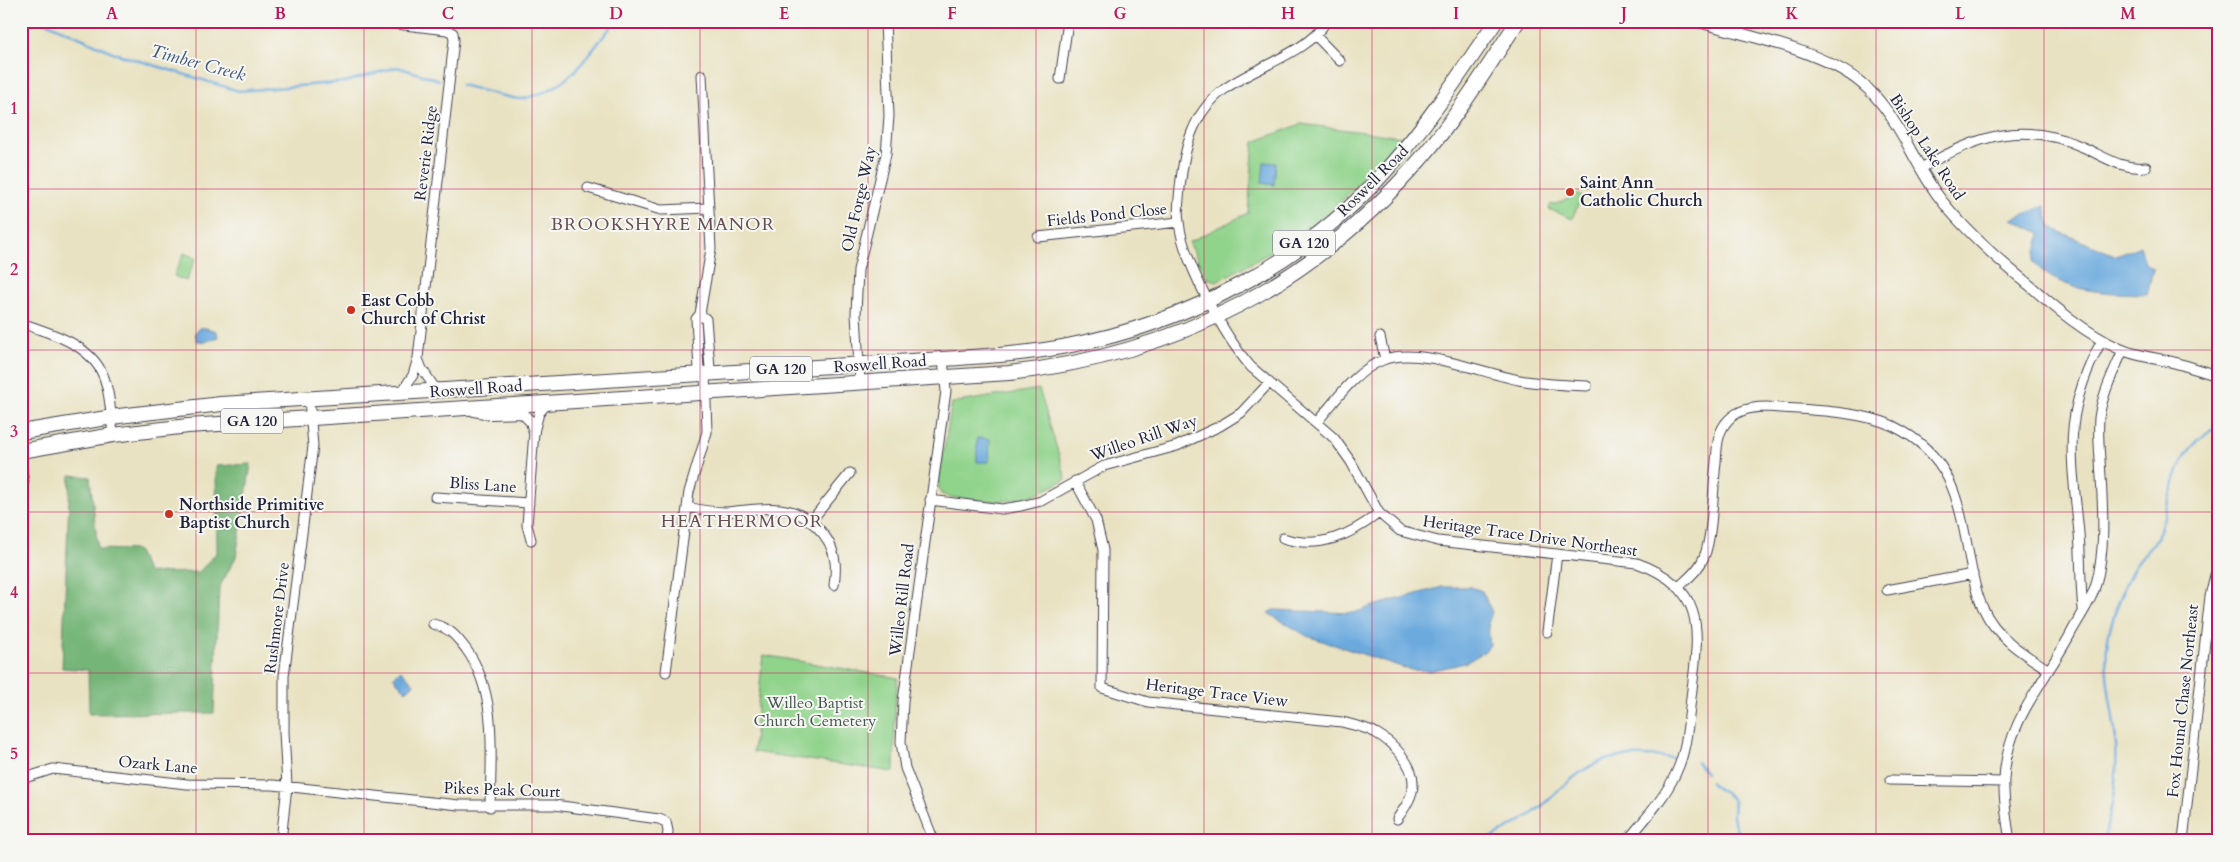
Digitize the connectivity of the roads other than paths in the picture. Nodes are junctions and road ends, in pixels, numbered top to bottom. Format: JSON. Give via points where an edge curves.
{"nodes":[{"id":1,"x":371,"y":21,"type":"edge"},
{"id":2,"x":885,"y":21,"type":"edge"},
{"id":3,"x":1068,"y":21,"type":"edge"},
{"id":4,"x":1326,"y":21,"type":"edge"},
{"id":5,"x":1496,"y":21,"type":"edge"},
{"id":6,"x":1518,"y":21,"type":"edge"},
{"id":7,"x":1694,"y":21,"type":"edge"},
{"id":8,"x":1315,"y":35,"type":"junction"},
{"id":9,"x":1340,"y":62,"type":"dead end"},
{"id":10,"x":702,"y":75,"type":"dead end"},
{"id":11,"x":1060,"y":79,"type":"dead end"},
{"id":12,"x":2146,"y":166,"type":"dead end"},
{"id":13,"x":1921,"y":168,"type":"junction"},
{"id":14,"x":588,"y":188,"type":"dead end"},
{"id":15,"x":708,"y":208,"type":"junction"},
{"id":16,"x":1178,"y":222,"type":"junction"},
{"id":17,"x":1038,"y":237,"type":"dead end"},
{"id":18,"x":1209,"y":300,"type":"junction"},
{"id":19,"x":1217,"y":316,"type":"junction"},
{"id":20,"x":21,"y":323,"type":"edge"},
{"id":21,"x":1380,"y":337,"type":"dead end"},
{"id":22,"x":2102,"y":340,"type":"junction"},
{"id":23,"x":2122,"y":350,"type":"junction"},
{"id":24,"x":418,"y":358,"type":"junction"},
{"id":25,"x":943,"y":359,"type":"junction"},
{"id":26,"x":1385,"y":359,"type":"junction"},
{"id":27,"x":858,"y":364,"type":"junction"},
{"id":28,"x":705,"y":374,"type":"junction"},
{"id":29,"x":2219,"y":376,"type":"edge"},
{"id":30,"x":945,"y":377,"type":"junction"},
{"id":31,"x":860,"y":383,"type":"junction"},
{"id":32,"x":1269,"y":383,"type":"junction"},
{"id":33,"x":1587,"y":386,"type":"dead end"},
{"id":34,"x":436,"y":391,"type":"junction"},
{"id":35,"x":401,"y":393,"type":"junction"},
{"id":36,"x":707,"y":393,"type":"junction"},
{"id":37,"x":309,"y":399,"type":"junction"},
{"id":38,"x":548,"y":402,"type":"junction"},
{"id":39,"x":456,"y":408,"type":"junction"},
{"id":40,"x":111,"y":417,"type":"junction"},
{"id":41,"x":312,"y":417,"type":"junction"},
{"id":42,"x":1317,"y":422,"type":"junction"},
{"id":43,"x":21,"y":432,"type":"edge"},
{"id":44,"x":534,"y":432,"type":"junction"},
{"id":45,"x":114,"y":435,"type":"junction"},
{"id":46,"x":21,"y":451,"type":"edge"},
{"id":47,"x":21,"y":462,"type":"edge"},
{"id":48,"x":850,"y":473,"type":"dead end"},
{"id":49,"x":1074,"y":481,"type":"junction"},
{"id":50,"x":21,"y":486,"type":"edge"},
{"id":51,"x":435,"y":497,"type":"dead end"},
{"id":52,"x":930,"y":500,"type":"junction"},
{"id":53,"x":529,"y":503,"type":"junction"},
{"id":54,"x":687,"y":507,"type":"junction"},
{"id":55,"x":1379,"y":513,"type":"junction"},
{"id":56,"x":812,"y":521,"type":"junction"},
{"id":57,"x":1283,"y":538,"type":"dead end"},
{"id":58,"x":531,"y":540,"type":"dead end"},
{"id":59,"x":1557,"y":554,"type":"junction"},
{"id":60,"x":2219,"y":567,"type":"edge"},
{"id":61,"x":1973,"y":574,"type":"junction"},
{"id":62,"x":834,"y":585,"type":"dead end"},
{"id":63,"x":1679,"y":587,"type":"junction"},
{"id":64,"x":1887,"y":590,"type":"dead end"},
{"id":65,"x":2083,"y":609,"type":"junction"},
{"id":66,"x":433,"y":624,"type":"dead end"},
{"id":67,"x":1548,"y":632,"type":"dead end"},
{"id":68,"x":2049,"y":670,"type":"junction"},
{"id":69,"x":666,"y":672,"type":"dead end"},
{"id":70,"x":28,"y":777,"type":"dead end"},
{"id":71,"x":1890,"y":780,"type":"dead end"},
{"id":72,"x":2003,"y":782,"type":"junction"},
{"id":73,"x":287,"y":786,"type":"junction"},
{"id":74,"x":490,"y":806,"type":"junction"},
{"id":75,"x":1397,"y":819,"type":"dead end"},
{"id":76,"x":281,"y":841,"type":"edge"},
{"id":77,"x":667,"y":841,"type":"edge"},
{"id":78,"x":934,"y":841,"type":"edge"},
{"id":79,"x":1626,"y":841,"type":"edge"},
{"id":80,"x":2010,"y":841,"type":"edge"},
{"id":81,"x":2182,"y":841,"type":"edge"}],
"edges":[{"from":1,"to":24,"type":"street","name":"Reverie Ridge","via":[[447,30],[454,40]]},
{"from":2,"to":27,"type":"street","name":"Old Forge Way","via":[[889,116],[886,154],[858,270]]},
{"from":3,"to":11,"type":"street"},
{"from":4,"to":8,"type":"street"},
{"from":5,"to":18,"type":"highway","name":"Roswell Road","number":"GA 120","via":[[1416,135],[1366,191],[1289,253]]},
{"from":6,"to":19,"type":"highway","name":"Roswell Road","number":"GA 120","via":[[1441,134],[1382,201],[1310,262]]},
{"from":7,"to":13,"type":"street","name":"Bishop Lake Road","via":[[1788,48],[1822,60],[1850,75],[1881,103]]},
{"from":8,"to":9,"type":"street"},
{"from":8,"to":16,"type":"street","via":[[1227,88],[1205,108],[1186,144]]},
{"from":10,"to":15,"type":"street"},
{"from":12,"to":13,"type":"street","via":[[2123,166],[2063,139],[2020,132],[1980,139]]},
{"from":13,"to":22,"type":"street","name":"Bishop Lake Road","via":[[1939,197],[1973,235],[2050,303]]},
{"from":14,"to":15,"type":"street","via":[[661,210]]},
{"from":15,"to":28,"type":"street","via":[[710,256],[700,314],[696,320],[698,363]]},
{"from":16,"to":17,"type":"street","name":"Fields Pond Close"},
{"from":16,"to":18,"type":"street","name":"Heritage Trace Drive Northeast","via":[[1190,259]]},
{"from":18,"to":19,"type":"street","name":"Heritage Trace Drive Northeast"},
{"from":18,"to":25,"type":"highway","name":"Roswell Road","number":"GA 120","via":[[1148,325],[1067,346]]},
{"from":19,"to":30,"type":"highway","name":"Roswell Road","number":"GA 120","via":[[1157,342],[1088,361],[1009,373]]},
{"from":19,"to":32,"type":"street","name":"Heritage Trace Drive Northeast","via":[[1242,356]]},
{"from":20,"to":40,"type":"street","via":[[64,338],[89,356],[106,383]]},
{"from":21,"to":26,"type":"street"},
{"from":22,"to":23,"type":"street","name":"Bishop Lake Road"},
{"from":22,"to":65,"type":"street","via":[[2084,377],[2072,428],[2072,471]]},
{"from":23,"to":29,"type":"street","name":"Bishop Lake Road"},
{"from":23,"to":65,"type":"street","via":[[2099,417],[2102,542],[2096,585]]},
{"from":24,"to":34,"type":"street"},
{"from":24,"to":35,"type":"street","name":"Reverie Ridge","via":[[413,375]]},
{"from":25,"to":27,"type":"highway","name":"Roswell Road","number":"GA 120"},
{"from":25,"to":30,"type":"street","name":"Willeo Rill Road"},
{"from":26,"to":33,"type":"street","via":[[1401,356],[1427,358],[1521,380]]},
{"from":26,"to":42,"type":"street","via":[[1357,377]]},
{"from":27,"to":28,"type":"highway","name":"Roswell Road","number":"GA 120"},
{"from":27,"to":31,"type":"street","name":"Old Forge Way"},
{"from":28,"to":34,"type":"highway","name":"Roswell Road","number":"GA 120"},
{"from":28,"to":36,"type":"street"},
{"from":30,"to":31,"type":"highway","name":"Roswell Road","number":"GA 120"},
{"from":30,"to":52,"type":"street","name":"Willeo Rill Road","via":[[946,391]]},
{"from":31,"to":36,"type":"highway","name":"Roswell Road","number":"GA 120"},
{"from":32,"to":42,"type":"street","name":"Heritage Trace Drive Northeast"},
{"from":32,"to":49,"type":"street","name":"Willeo Rill Way","via":[[1241,413],[1220,426],[1177,446],[1104,466]]},
{"from":34,"to":35,"type":"highway","name":"Roswell Road","number":"GA 120"},
{"from":35,"to":37,"type":"highway","name":"Roswell Road","number":"GA 120"},
{"from":36,"to":38,"type":"highway","name":"Roswell Road","number":"GA 120"},
{"from":36,"to":54,"type":"street","via":[[706,442]]},
{"from":37,"to":40,"type":"highway","name":"Roswell Road","number":"GA 120","via":[[221,404]]},
{"from":37,"to":41,"type":"street","name":"Rushmore Drive"},
{"from":38,"to":39,"type":"highway","name":"Roswell Road","number":"GA 120"},
{"from":38,"to":44,"type":"street","name":"Bliss Lane","via":[[538,413]]},
{"from":39,"to":41,"type":"highway","name":"Roswell Road","number":"GA 120"},
{"from":39,"to":44,"type":"street","via":[[490,414],[522,414],[531,422]]},
{"from":40,"to":43,"type":"highway","name":"Roswell Road","number":"GA 120"},
{"from":40,"to":45,"type":"street"},
{"from":41,"to":45,"type":"highway","name":"Roswell Road","number":"GA 120","via":[[196,425]]},
{"from":41,"to":73,"type":"street","name":"Rushmore Drive","via":[[313,446],[284,676]]},
{"from":42,"to":55,"type":"street","name":"Heritage Trace Drive Northeast","via":[[1344,450]]},
{"from":44,"to":53,"type":"street","name":"Bliss Lane"},
{"from":45,"to":46,"type":"highway","name":"Roswell Road","number":"GA 120"},
{"from":47,"to":50,"type":"street","via":[[24,482]]},
{"from":48,"to":56,"type":"street"},
{"from":49,"to":52,"type":"street","name":"Willeo Rill Way","via":[[1040,501],[1011,508]]},
{"from":49,"to":75,"type":"street","name":"Heritage Trace View","via":[[1096,520],[1103,550],[1102,688],[1148,702],[1342,722],[1371,731],[1392,746],[1411,770],[1412,796]]},
{"from":51,"to":53,"type":"street","name":"Bliss Lane"},
{"from":52,"to":78,"type":"street","name":"Willeo Rill Road","via":[[903,701],[901,742],[905,768]]},
{"from":53,"to":58,"type":"street","name":"Bliss Lane","via":[[527,525]]},
{"from":54,"to":56,"type":"street","via":[[724,512],[780,509]]},
{"from":54,"to":69,"type":"street"},
{"from":55,"to":57,"type":"street","via":[[1340,538],[1308,543]]},
{"from":55,"to":59,"type":"street","name":"Heritage Trace Drive Northeast","via":[[1400,531],[1438,541]]},
{"from":56,"to":62,"type":"street","via":[[826,538],[832,552]]},
{"from":59,"to":63,"type":"street","name":"Heritage Trace Drive Northeast","via":[[1637,564],[1662,574]]},
{"from":59,"to":67,"type":"street"},
{"from":60,"to":81,"type":"street","name":"Fox Hound Chase Northeast","via":[[2210,596]]},
{"from":61,"to":63,"type":"street","via":[[1957,496],[1945,471],[1918,442],[1893,426],[1866,417],[1754,407],[1733,416],[1720,434],[1706,549],[1700,565]]},
{"from":61,"to":64,"type":"street"},
{"from":61,"to":68,"type":"street","via":[[1983,608],[1998,631]]},
{"from":63,"to":79,"type":"street","name":"Heritage Trace Drive Northeast","via":[[1693,614],[1697,640],[1684,752],[1668,788]]},
{"from":65,"to":68,"type":"street"},
{"from":66,"to":74,"type":"street","via":[[454,633],[469,654],[484,686],[490,718]]},
{"from":68,"to":72,"type":"street","via":[[2011,737]]},
{"from":70,"to":73,"type":"street","name":"Ozark Lane","via":[[52,769],[187,784]]},
{"from":71,"to":72,"type":"street"},
{"from":72,"to":80,"type":"street"},
{"from":73,"to":74,"type":"street","name":"Pikes Peak Court"},
{"from":73,"to":76,"type":"street","name":"Rushmore Drive"},
{"from":74,"to":77,"type":"street","name":"Pikes Peak Court","via":[[554,805],[651,817],[666,822]]}]}
